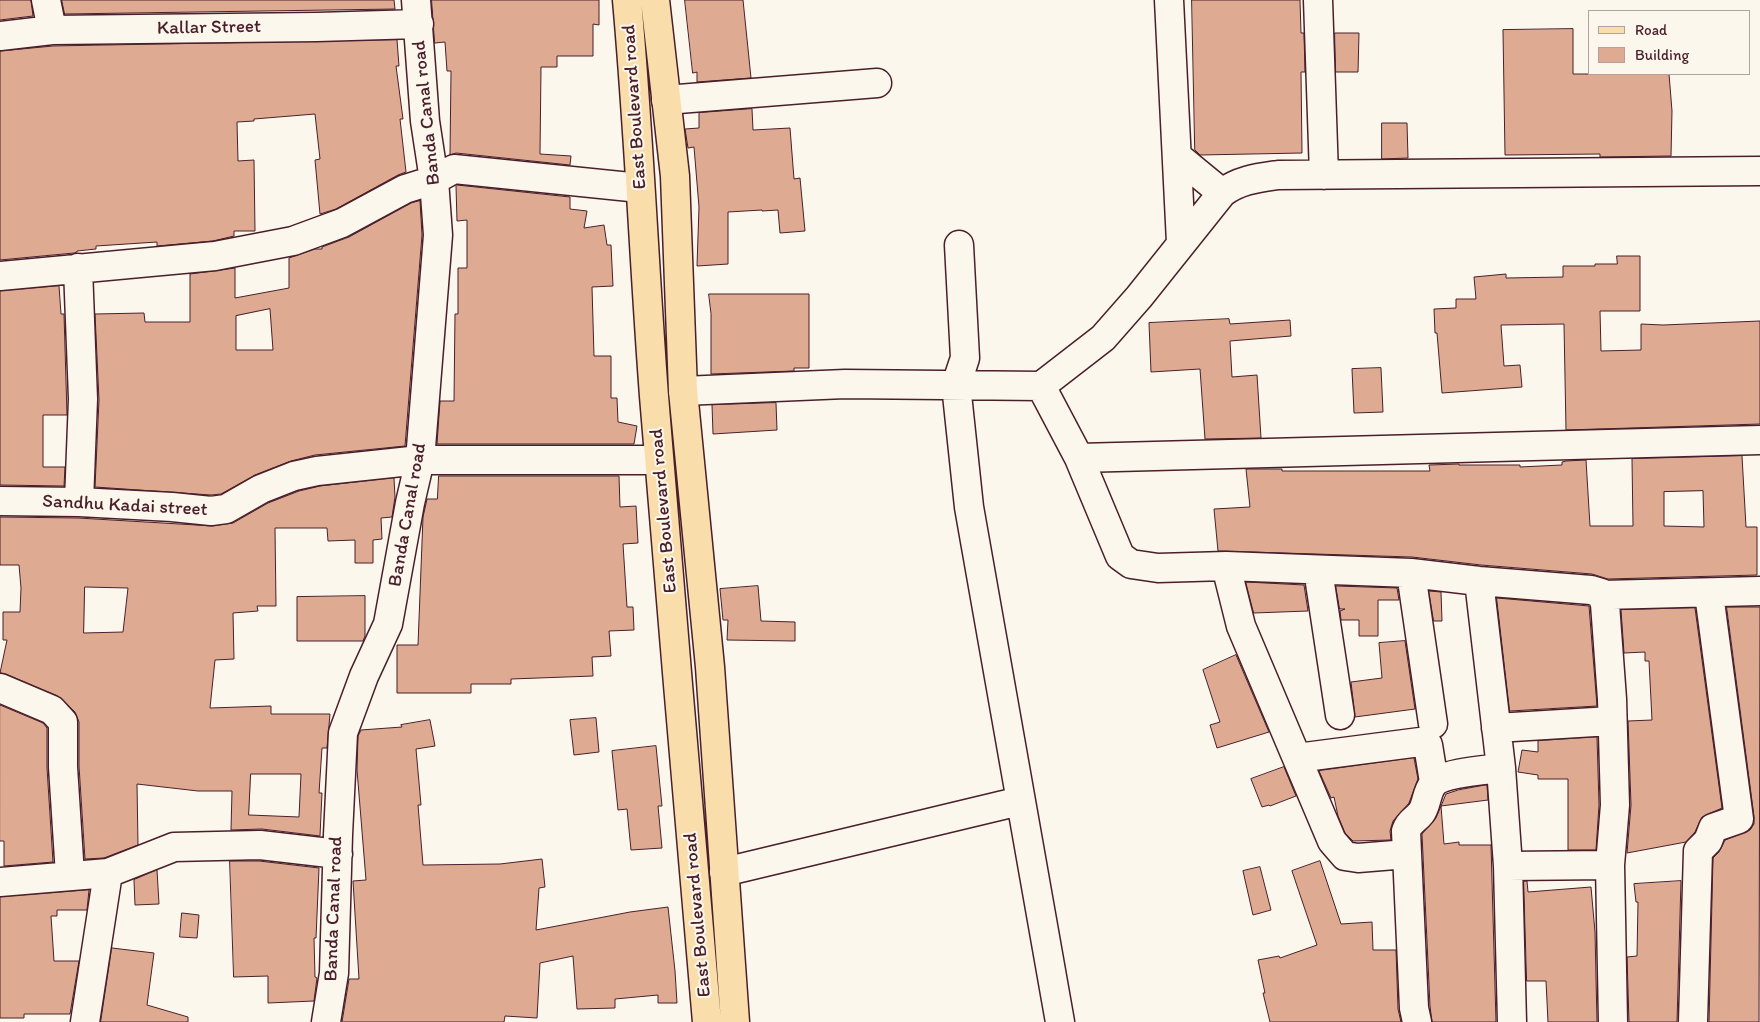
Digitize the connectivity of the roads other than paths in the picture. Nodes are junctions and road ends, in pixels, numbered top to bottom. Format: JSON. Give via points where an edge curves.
{"nodes":[{"id":1,"x":46,"y":0,"type":"edge"},
{"id":2,"x":627,"y":0,"type":"edge"},
{"id":3,"x":656,"y":0,"type":"edge"},
{"id":4,"x":1170,"y":0,"type":"edge"},
{"id":5,"x":1318,"y":0,"type":"edge"},
{"id":6,"x":417,"y":12,"type":"edge"},
{"id":7,"x":52,"y":30,"type":"junction"},
{"id":8,"x":0,"y":36,"type":"edge"},
{"id":9,"x":877,"y":83,"type":"dead end"},
{"id":10,"x":666,"y":100,"type":"junction"},
{"id":11,"x":1177,"y":156,"type":"junction"},
{"id":12,"x":1760,"y":171,"type":"edge"},
{"id":13,"x":1324,"y":175,"type":"junction"},
{"id":14,"x":434,"y":180,"type":"junction"},
{"id":15,"x":640,"y":188,"type":"junction"},
{"id":16,"x":1222,"y":193,"type":"junction"},
{"id":17,"x":1181,"y":243,"type":"junction"},
{"id":18,"x":959,"y":245,"type":"dead end"},
{"id":19,"x":78,"y":268,"type":"junction"},
{"id":20,"x":0,"y":276,"type":"edge"},
{"id":21,"x":956,"y":385,"type":"junction"},
{"id":22,"x":1040,"y":386,"type":"junction"},
{"id":23,"x":683,"y":391,"type":"junction"},
{"id":24,"x":1760,"y":440,"type":"edge"},
{"id":25,"x":1079,"y":458,"type":"junction"},
{"id":26,"x":420,"y":460,"type":"junction"},
{"id":27,"x":660,"y":460,"type":"junction"},
{"id":28,"x":0,"y":501,"type":"edge"},
{"id":29,"x":79,"y":502,"type":"junction"},
{"id":30,"x":1226,"y":566,"type":"junction"},
{"id":31,"x":1318,"y":570,"type":"junction"},
{"id":32,"x":1411,"y":573,"type":"junction"},
{"id":33,"x":1479,"y":581,"type":"junction"},
{"id":34,"x":1760,"y":592,"type":"edge"},
{"id":35,"x":1709,"y":594,"type":"junction"},
{"id":36,"x":1603,"y":595,"type":"junction"},
{"id":37,"x":0,"y":688,"type":"edge"},
{"id":38,"x":1340,"y":715,"type":"dead end"},
{"id":39,"x":1611,"y":721,"type":"junction"},
{"id":40,"x":1433,"y":724,"type":"dead end"},
{"id":41,"x":1496,"y":728,"type":"junction"},
{"id":42,"x":1298,"y":758,"type":"junction"},
{"id":43,"x":1501,"y":768,"type":"junction"},
{"id":44,"x":1434,"y":782,"type":"junction"},
{"id":45,"x":1020,"y":802,"type":"junction"},
{"id":46,"x":338,"y":854,"type":"junction"},
{"id":47,"x":1407,"y":854,"type":"junction"},
{"id":48,"x":1610,"y":865,"type":"junction"},
{"id":49,"x":1508,"y":866,"type":"junction"},
{"id":50,"x":724,"y":872,"type":"junction"},
{"id":51,"x":108,"y":873,"type":"junction"},
{"id":52,"x":70,"y":875,"type":"junction"},
{"id":53,"x":0,"y":882,"type":"edge"},
{"id":54,"x":85,"y":1022,"type":"edge"},
{"id":55,"x":326,"y":1022,"type":"edge"},
{"id":56,"x":707,"y":1022,"type":"edge"},
{"id":57,"x":735,"y":1022,"type":"edge"},
{"id":58,"x":1060,"y":1022,"type":"edge"},
{"id":59,"x":1417,"y":1022,"type":"edge"},
{"id":60,"x":1512,"y":1022,"type":"edge"},
{"id":61,"x":1613,"y":1022,"type":"edge"},
{"id":62,"x":1693,"y":1022,"type":"edge"}],
"edges":[{"from":1,"to":7,"type":"street"},
{"from":2,"to":15,"type":"main road","name":"East Boulevard road"},
{"from":3,"to":10,"type":"main road"},
{"from":4,"to":11,"type":"street"},
{"from":5,"to":13,"type":"street"},
{"from":6,"to":7,"type":"street","name":"Kallar Street","via":[[317,27]]},
{"from":6,"to":14,"type":"street","name":"Banda Canal road","via":[[425,121]]},
{"from":7,"to":8,"type":"street","name":"Kallar Street"},
{"from":9,"to":10,"type":"street"},
{"from":10,"to":23,"type":"main road","via":[[675,176]]},
{"from":11,"to":16,"type":"street"},
{"from":11,"to":17,"type":"street"},
{"from":12,"to":13,"type":"street"},
{"from":13,"to":16,"type":"street","via":[[1278,175],[1252,179],[1233,184]]},
{"from":14,"to":15,"type":"street","via":[[454,169]]},
{"from":14,"to":19,"type":"street","via":[[405,189],[342,223],[294,241],[215,256]]},
{"from":14,"to":26,"type":"street","name":"Banda Canal road","via":[[438,235]]},
{"from":15,"to":27,"type":"main road","name":"East Boulevard road"},
{"from":16,"to":17,"type":"street"},
{"from":17,"to":22,"type":"street","via":[[1102,338]]},
{"from":18,"to":21,"type":"street","via":[[965,358]]},
{"from":19,"to":20,"type":"street"},
{"from":19,"to":29,"type":"street","via":[[82,399]]},
{"from":21,"to":22,"type":"street"},
{"from":21,"to":23,"type":"street","via":[[845,384]]},
{"from":21,"to":45,"type":"street","via":[[969,507]]},
{"from":22,"to":25,"type":"street"},
{"from":23,"to":50,"type":"main road","via":[[710,667]]},
{"from":24,"to":25,"type":"street"},
{"from":25,"to":30,"type":"street","via":[[1120,556],[1130,564],[1158,568]]},
{"from":26,"to":27,"type":"street","name":"Sandhu Kadai street"},
{"from":26,"to":29,"type":"street","name":"Sandhu Kadai street","via":[[305,473],[261,489],[219,511]]},
{"from":26,"to":46,"type":"street","name":"Banda Canal road","via":[[388,624],[343,733]]},
{"from":27,"to":56,"type":"main road","name":"East Boulevard road"},
{"from":28,"to":29,"type":"street","name":"Sandhu Kadai street"},
{"from":30,"to":31,"type":"street"},
{"from":30,"to":42,"type":"street","via":[[1241,626]]},
{"from":31,"to":32,"type":"street"},
{"from":31,"to":38,"type":"street"},
{"from":32,"to":33,"type":"street"},
{"from":32,"to":40,"type":"street"},
{"from":33,"to":36,"type":"street","via":[[1592,590]]},
{"from":33,"to":41,"type":"street"},
{"from":34,"to":35,"type":"street"},
{"from":35,"to":36,"type":"street"},
{"from":35,"to":62,"type":"street","via":[[1739,819],[1713,828],[1708,841],[1698,851]]},
{"from":36,"to":39,"type":"street"},
{"from":37,"to":52,"type":"street","via":[[52,710],[62,722]]},
{"from":39,"to":41,"type":"street"},
{"from":39,"to":48,"type":"street","via":[[1615,805]]},
{"from":41,"to":43,"type":"street"},
{"from":42,"to":44,"type":"street","via":[[1420,742],[1428,745]]},
{"from":42,"to":47,"type":"street","via":[[1332,841],[1345,856]]},
{"from":43,"to":44,"type":"street"},
{"from":43,"to":49,"type":"street"},
{"from":44,"to":47,"type":"street","via":[[1420,814],[1409,823],[1406,831]]},
{"from":45,"to":50,"type":"street"},
{"from":45,"to":58,"type":"street"},
{"from":46,"to":51,"type":"street","via":[[260,845],[174,847]]},
{"from":46,"to":55,"type":"street","name":"Banda Canal road","via":[[334,973]]},
{"from":47,"to":59,"type":"street"},
{"from":48,"to":49,"type":"street"},
{"from":48,"to":61,"type":"street"},
{"from":49,"to":60,"type":"street"},
{"from":50,"to":57,"type":"main road"},
{"from":51,"to":52,"type":"street"},
{"from":51,"to":54,"type":"street"},
{"from":52,"to":53,"type":"street"}]}
